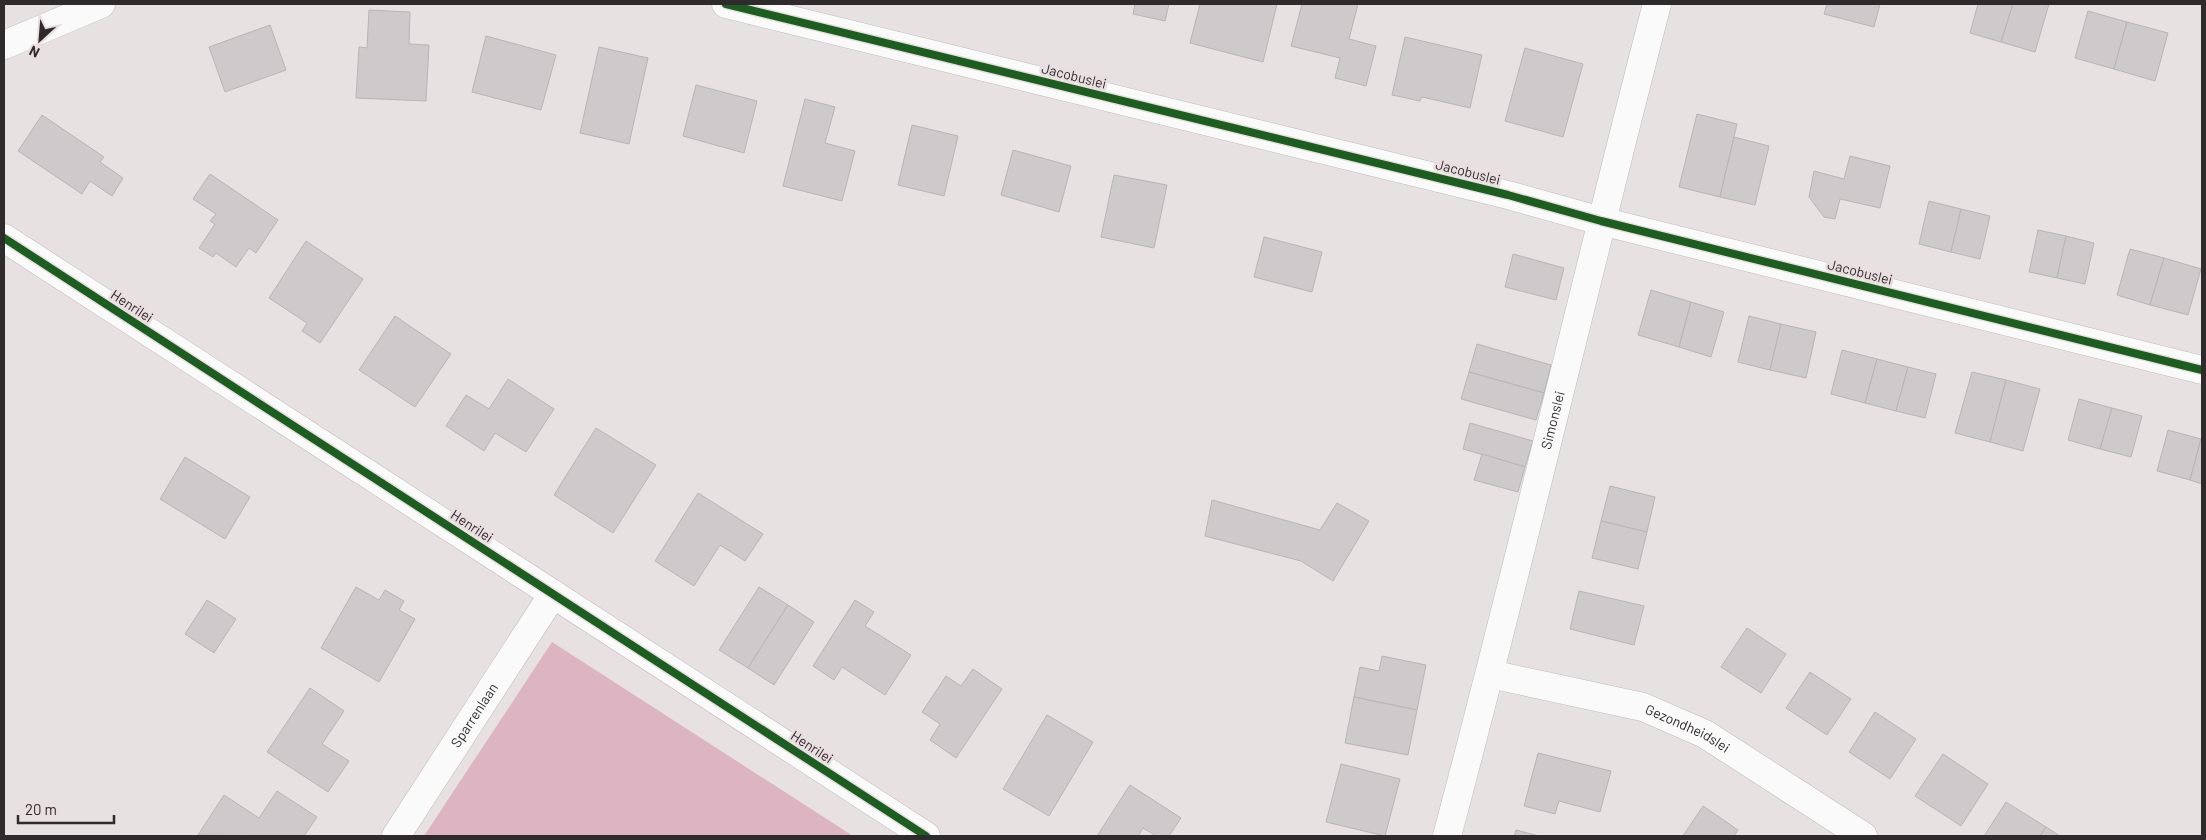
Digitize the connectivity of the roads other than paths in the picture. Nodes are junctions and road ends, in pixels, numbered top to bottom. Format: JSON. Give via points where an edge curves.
{"nodes":[{"id":1,"x":101,"y":4,"type":"edge"},
{"id":2,"x":726,"y":4,"type":"edge"},
{"id":3,"x":1657,"y":4,"type":"edge"},
{"id":4,"x":4,"y":45,"type":"edge"},
{"id":5,"x":1601,"y":221,"type":"junction"},
{"id":6,"x":4,"y":238,"type":"edge"},
{"id":7,"x":2202,"y":370,"type":"edge"},
{"id":8,"x":553,"y":594,"type":"junction"},
{"id":9,"x":1490,"y":674,"type":"junction"},
{"id":10,"x":396,"y":836,"type":"edge"},
{"id":11,"x":926,"y":836,"type":"edge"},
{"id":12,"x":1447,"y":836,"type":"edge"},
{"id":13,"x":1863,"y":836,"type":"edge"}],
"edges":[{"from":1,"to":4,"type":"street"},
{"from":2,"to":5,"type":"street","name":"Jacobuslei","via":[[1508,195]]},
{"from":3,"to":5,"type":"street","name":"Simonslei"},
{"from":5,"to":7,"type":"street","name":"Jacobuslei"},
{"from":5,"to":9,"type":"street","name":"Simonslei"},
{"from":6,"to":8,"type":"street","name":"Henrilei"},
{"from":8,"to":10,"type":"street","name":"Sparrenlaan"},
{"from":8,"to":11,"type":"street","name":"Henrilei"},
{"from":9,"to":12,"type":"street","name":"Simonslei"},
{"from":9,"to":13,"type":"street","name":"Gezondheidslei","via":[[1643,707],[1706,734]]}]}
